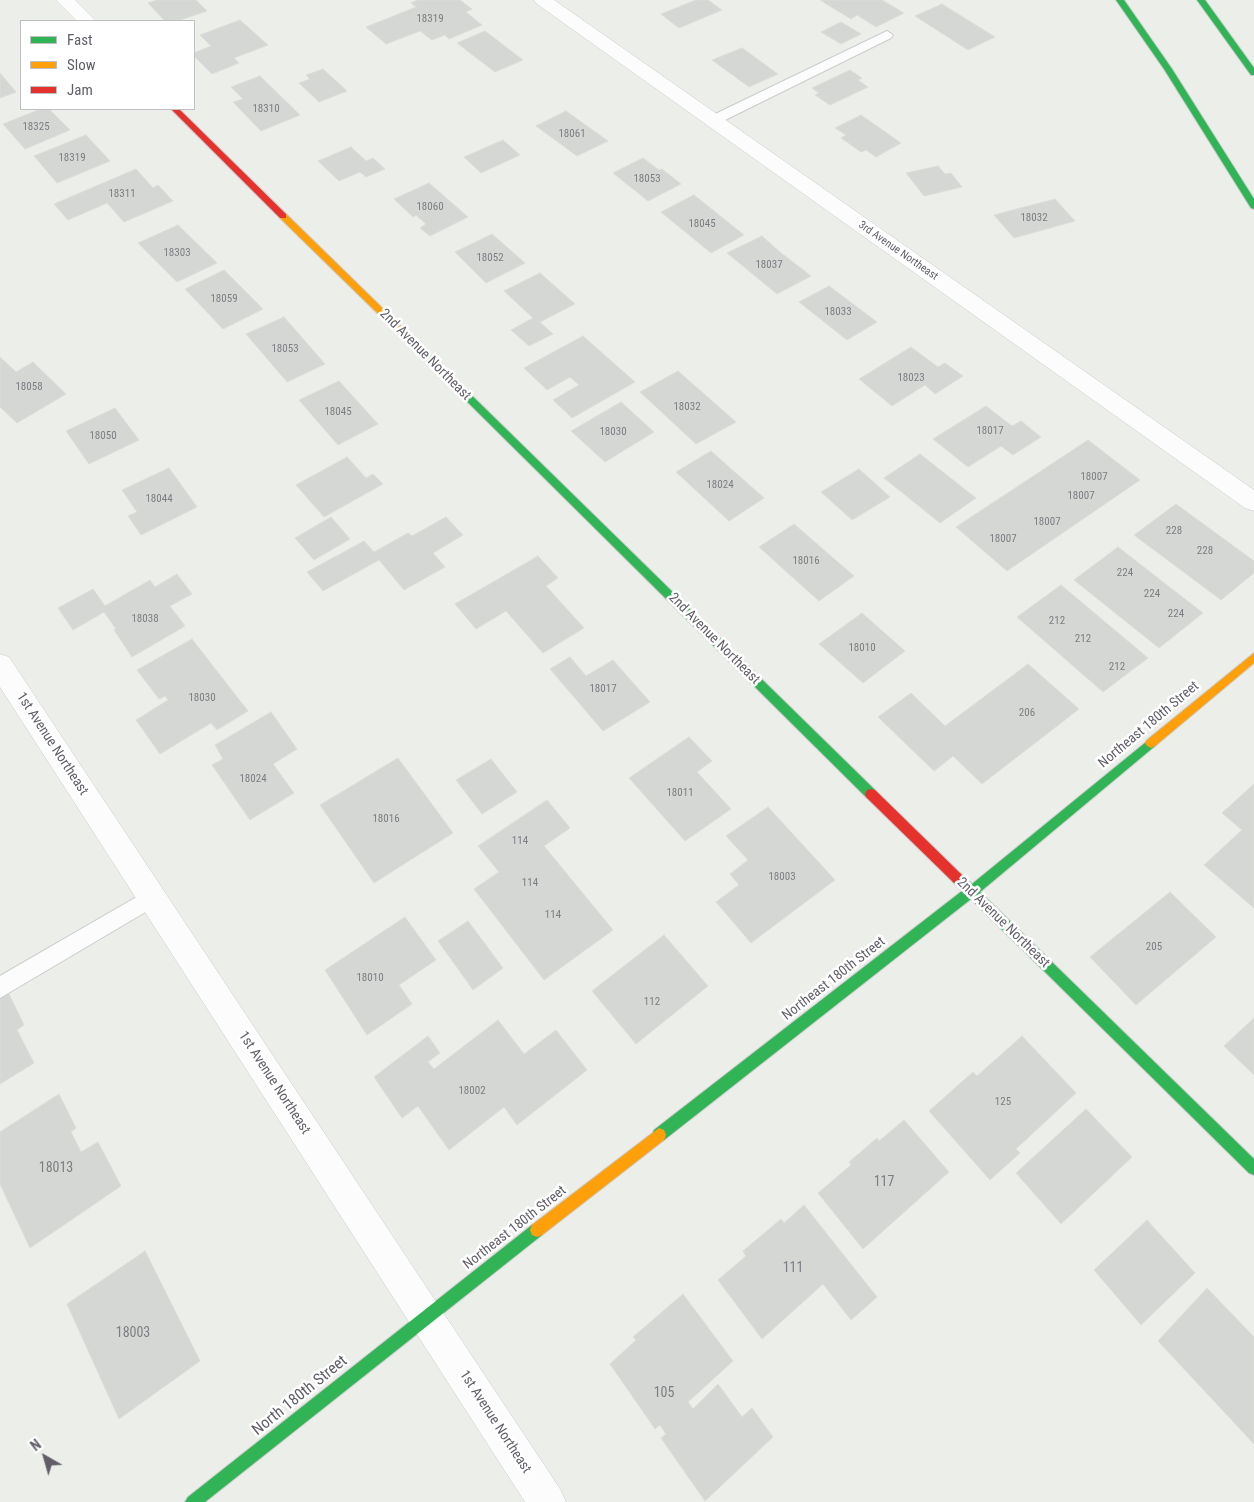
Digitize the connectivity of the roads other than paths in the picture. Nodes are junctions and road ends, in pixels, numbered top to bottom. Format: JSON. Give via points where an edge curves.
{"nodes":[{"id":1,"x":65,"y":0,"type":"edge"},
{"id":2,"x":542,"y":0,"type":"edge"},
{"id":3,"x":1120,"y":0,"type":"edge"},
{"id":4,"x":1201,"y":0,"type":"edge"},
{"id":5,"x":86,"y":20,"type":"edge"},
{"id":6,"x":887,"y":35,"type":"dead end"},
{"id":7,"x":1254,"y":73,"type":"edge"},
{"id":8,"x":177,"y":110,"type":"edge"},
{"id":9,"x":714,"y":120,"type":"junction"},
{"id":10,"x":1254,"y":206,"type":"edge"},
{"id":11,"x":1254,"y":502,"type":"edge"},
{"id":12,"x":1254,"y":657,"type":"edge"},
{"id":13,"x":0,"y":665,"type":"edge"},
{"id":14,"x":971,"y":892,"type":"junction"},
{"id":15,"x":152,"y":897,"type":"junction"},
{"id":16,"x":0,"y":988,"type":"edge"},
{"id":17,"x":1254,"y":1168,"type":"edge"},
{"id":18,"x":427,"y":1316,"type":"junction"},
{"id":19,"x":193,"y":1502,"type":"edge"},
{"id":20,"x":547,"y":1502,"type":"edge"}],
"edges":[{"from":1,"to":5,"type":"street"},
{"from":2,"to":9,"type":"street","name":"3rd Avenue Northeast"},
{"from":3,"to":10,"type":"main road","via":[[1168,69]]},
{"from":4,"to":7,"type":"main road"},
{"from":6,"to":9,"type":"lane"},
{"from":8,"to":14,"type":"main road","name":"2nd Avenue Northeast"},
{"from":9,"to":11,"type":"street","name":"3rd Avenue Northeast"},
{"from":12,"to":14,"type":"main road","name":"Northeast 180th Street"},
{"from":13,"to":15,"type":"street","name":"1st Avenue Northeast"},
{"from":14,"to":17,"type":"main road","name":"2nd Avenue Northeast"},
{"from":14,"to":18,"type":"main road","name":"Northeast 180th Street"},
{"from":15,"to":16,"type":"lane"},
{"from":15,"to":18,"type":"street","name":"1st Avenue Northeast"},
{"from":18,"to":19,"type":"main road","name":"North 180th Street"},
{"from":18,"to":20,"type":"street","name":"1st Avenue Northeast"}]}
